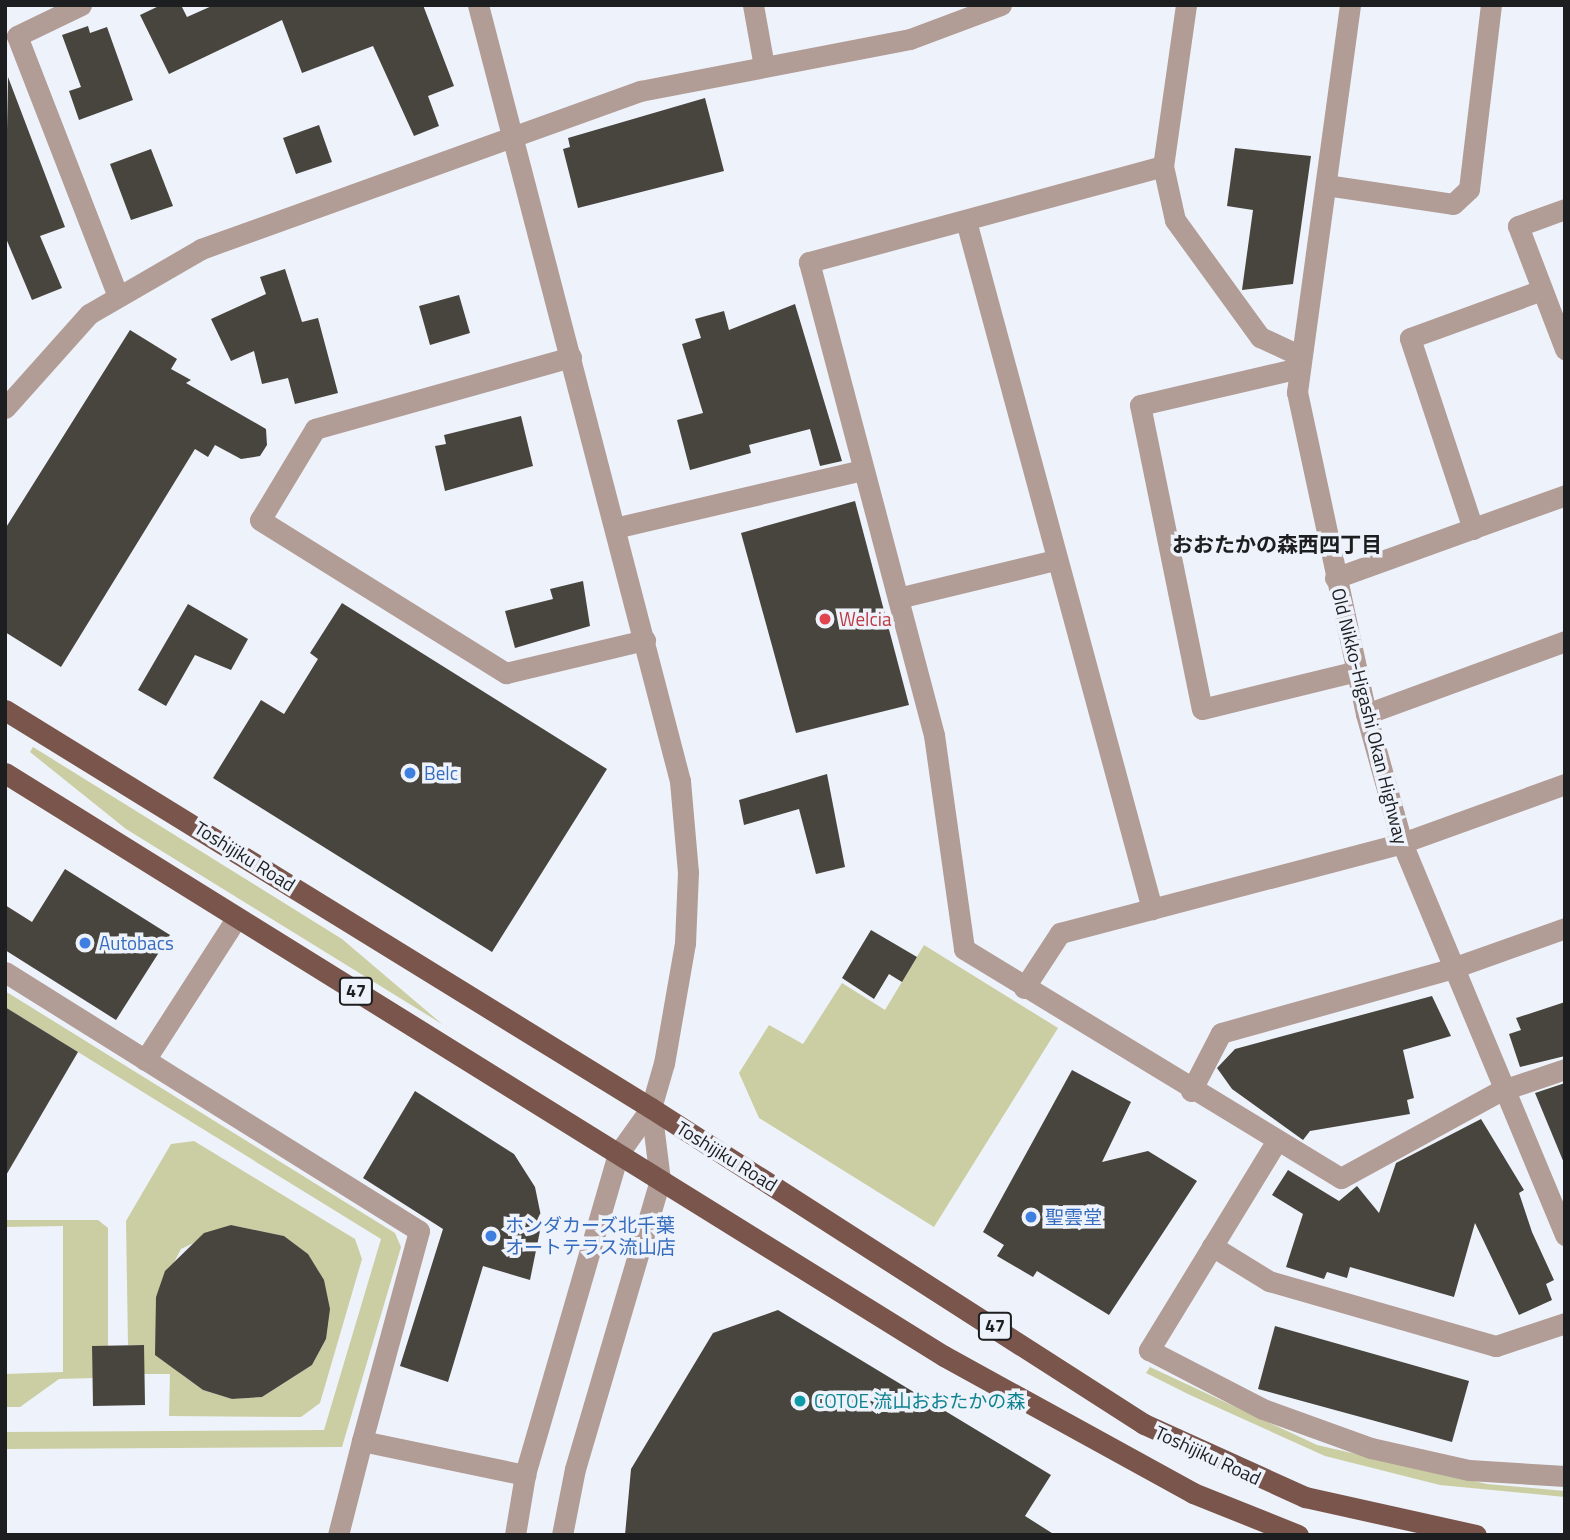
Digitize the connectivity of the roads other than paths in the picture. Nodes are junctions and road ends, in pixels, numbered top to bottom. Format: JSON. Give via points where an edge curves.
{"nodes":[{"id":1,"x":81,"y":5,"type":"edge"},
{"id":2,"x":478,"y":5,"type":"edge"},
{"id":3,"x":753,"y":5,"type":"edge"},
{"id":4,"x":1001,"y":5,"type":"edge"},
{"id":5,"x":1186,"y":5,"type":"edge"},
{"id":6,"x":1350,"y":5,"type":"edge"},
{"id":7,"x":1491,"y":5,"type":"edge"},
{"id":8,"x":11,"y":39,"type":"edge"},
{"id":9,"x":764,"y":66,"type":"junction"},
{"id":10,"x":515,"y":137,"type":"junction"},
{"id":11,"x":1163,"y":166,"type":"junction"},
{"id":12,"x":1326,"y":185,"type":"junction"},
{"id":13,"x":1565,"y":209,"type":"edge"},
{"id":14,"x":966,"y":221,"type":"junction"},
{"id":15,"x":1542,"y":290,"type":"junction"},
{"id":16,"x":117,"y":294,"type":"junction"},
{"id":17,"x":1565,"y":349,"type":"edge"},
{"id":18,"x":570,"y":357,"type":"junction"},
{"id":19,"x":1300,"y":362,"type":"junction"},
{"id":20,"x":5,"y":408,"type":"edge"},
{"id":21,"x":862,"y":470,"type":"junction"},
{"id":22,"x":1565,"y":495,"type":"edge"},
{"id":23,"x":618,"y":527,"type":"junction"},
{"id":24,"x":1473,"y":529,"type":"junction"},
{"id":25,"x":1055,"y":560,"type":"junction"},
{"id":26,"x":1335,"y":579,"type":"junction"},
{"id":27,"x":898,"y":598,"type":"junction"},
{"id":28,"x":645,"y":640,"type":"junction"},
{"id":29,"x":1565,"y":641,"type":"edge"},
{"id":30,"x":1357,"y":671,"type":"junction"},
{"id":31,"x":5,"y":710,"type":"edge"},
{"id":32,"x":1366,"y":714,"type":"junction"},
{"id":33,"x":5,"y":773,"type":"edge"},
{"id":34,"x":1565,"y":784,"type":"edge"},
{"id":35,"x":1402,"y":844,"type":"junction"},
{"id":36,"x":1152,"y":909,"type":"junction"},
{"id":37,"x":236,"y":919,"type":"junction"},
{"id":38,"x":1565,"y":928,"type":"edge"},
{"id":39,"x":1451,"y":969,"type":"junction"},
{"id":40,"x":5,"y":972,"type":"edge"},
{"id":41,"x":1024,"y":988,"type":"junction"},
{"id":42,"x":145,"y":1060,"type":"junction"},
{"id":43,"x":1565,"y":1069,"type":"edge"},
{"id":44,"x":1191,"y":1091,"type":"junction"},
{"id":45,"x":1500,"y":1091,"type":"junction"},
{"id":46,"x":651,"y":1108,"type":"junction"},
{"id":47,"x":1276,"y":1142,"type":"junction"},
{"id":48,"x":618,"y":1153,"type":"junction"},
{"id":49,"x":660,"y":1180,"type":"junction"},
{"id":50,"x":1562,"y":1222,"type":"edge"},
{"id":51,"x":1212,"y":1246,"type":"junction"},
{"id":52,"x":1565,"y":1323,"type":"edge"},
{"id":53,"x":362,"y":1441,"type":"junction"},
{"id":54,"x":526,"y":1475,"type":"junction"},
{"id":55,"x":1565,"y":1476,"type":"edge"},
{"id":56,"x":338,"y":1535,"type":"edge"},
{"id":57,"x":515,"y":1535,"type":"edge"},
{"id":58,"x":562,"y":1535,"type":"edge"},
{"id":59,"x":1298,"y":1535,"type":"edge"},
{"id":60,"x":1476,"y":1535,"type":"edge"}],
"edges":[{"from":1,"to":8,"type":"street"},
{"from":2,"to":10,"type":"street"},
{"from":3,"to":9,"type":"street"},
{"from":4,"to":9,"type":"street","via":[[910,39]]},
{"from":5,"to":11,"type":"street"},
{"from":6,"to":12,"type":"street","name":"Old Nikko-Higashi Okan Highway"},
{"from":7,"to":12,"type":"street","via":[[1469,189],[1453,204]]},
{"from":8,"to":16,"type":"street"},
{"from":9,"to":10,"type":"street","via":[[640,91]]},
{"from":10,"to":16,"type":"street","via":[[201,249]]},
{"from":10,"to":18,"type":"street"},
{"from":11,"to":14,"type":"street"},
{"from":11,"to":19,"type":"street","via":[[1175,220],[1260,337]]},
{"from":12,"to":19,"type":"street","name":"Old Nikko-Higashi Okan Highway"},
{"from":13,"to":15,"type":"street","via":[[1518,226]]},
{"from":14,"to":21,"type":"street","via":[[809,262]]},
{"from":14,"to":25,"type":"street"},
{"from":15,"to":17,"type":"street"},
{"from":15,"to":24,"type":"street","via":[[1410,338]]},
{"from":16,"to":20,"type":"street","via":[[61,340]]},
{"from":18,"to":23,"type":"street"},
{"from":18,"to":28,"type":"street","via":[[315,429],[260,520],[506,673]]},
{"from":19,"to":26,"type":"street","name":"Old Nikko-Higashi Okan Highway","via":[[1297,392]]},
{"from":19,"to":30,"type":"street","via":[[1140,405],[1202,709]]},
{"from":21,"to":23,"type":"street"},
{"from":21,"to":27,"type":"street"},
{"from":22,"to":24,"type":"street"},
{"from":23,"to":28,"type":"street"},
{"from":24,"to":26,"type":"street"},
{"from":25,"to":27,"type":"street"},
{"from":25,"to":36,"type":"street"},
{"from":26,"to":30,"type":"street","name":"Old Nikko-Higashi Okan Highway"},
{"from":27,"to":41,"type":"street","via":[[934,735],[964,949]]},
{"from":28,"to":46,"type":"street","via":[[680,781],[688,872],[677,1006]]},
{"from":29,"to":32,"type":"street"},
{"from":30,"to":32,"type":"street","name":"Old Nikko-Higashi Okan Highway"},
{"from":31,"to":46,"type":"main road","name":"Toshijiku Road","number":"47"},
{"from":32,"to":35,"type":"street","name":"Old Nikko-Higashi Okan Highway"},
{"from":33,"to":37,"type":"main road","name":"Toshijiku Road","number":"47"},
{"from":34,"to":35,"type":"street"},
{"from":35,"to":36,"type":"street"},
{"from":35,"to":39,"type":"street","name":"Old Nikko-Higashi Okan Highway"},
{"from":36,"to":41,"type":"street","via":[[1060,933]]},
{"from":37,"to":42,"type":"street"},
{"from":37,"to":48,"type":"main road","name":"Toshijiku Road","number":"47"},
{"from":38,"to":39,"type":"street"},
{"from":39,"to":44,"type":"street","via":[[1220,1033]]},
{"from":39,"to":45,"type":"street","name":"Old Nikko-Higashi Okan Highway"},
{"from":40,"to":42,"type":"street"},
{"from":41,"to":44,"type":"street"},
{"from":42,"to":53,"type":"street","via":[[419,1231]]},
{"from":43,"to":45,"type":"street"},
{"from":44,"to":47,"type":"street"},
{"from":45,"to":47,"type":"street","via":[[1341,1178]]},
{"from":45,"to":50,"type":"street","name":"Old Nikko-Higashi Okan Highway"},
{"from":46,"to":48,"type":"street"},
{"from":46,"to":49,"type":"street"},
{"from":46,"to":60,"type":"main road","name":"Toshijiku Road","number":"47","via":[[1193,1451],[1355,1512]]},
{"from":47,"to":51,"type":"street"},
{"from":48,"to":49,"type":"main road","name":"Toshijiku Road","number":"47"},
{"from":48,"to":54,"type":"street"},
{"from":49,"to":58,"type":"street","via":[[575,1469]]},
{"from":49,"to":59,"type":"main road","name":"Toshijiku Road","number":"47","via":[[1094,1441],[1193,1493]]},
{"from":51,"to":52,"type":"street","via":[[1269,1281],[1496,1346]]},
{"from":51,"to":55,"type":"street","via":[[1149,1350],[1263,1409],[1371,1448],[1469,1470]]},
{"from":53,"to":54,"type":"street"},
{"from":53,"to":56,"type":"street"},
{"from":54,"to":57,"type":"street"}]}
